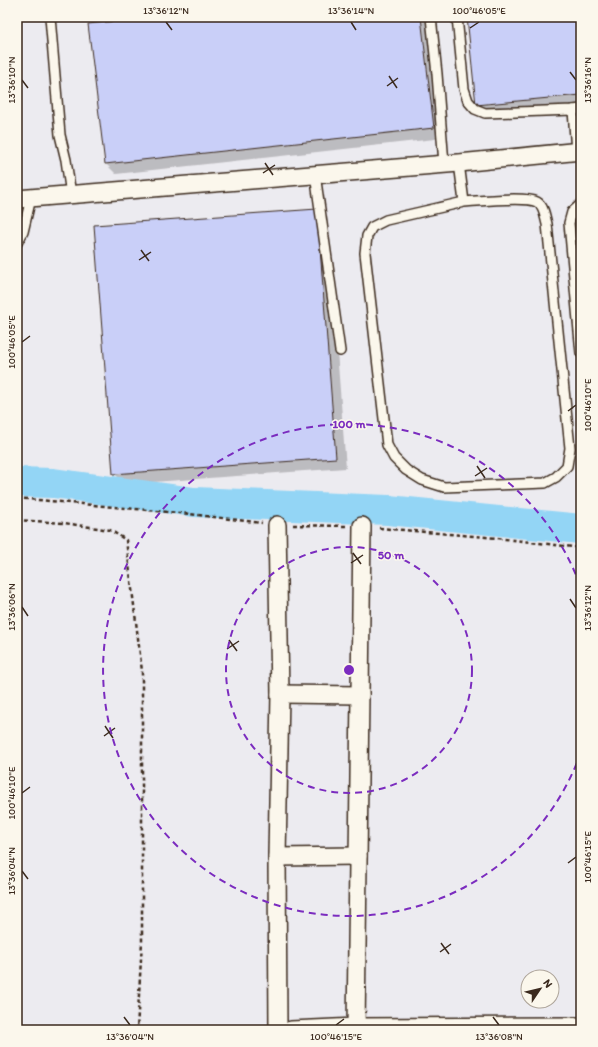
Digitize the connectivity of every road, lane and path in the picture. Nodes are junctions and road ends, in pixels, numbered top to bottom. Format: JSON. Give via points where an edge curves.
{"nodes":[{"id":1,"x":50,"y":17,"type":"edge"},
{"id":2,"x":431,"y":17,"type":"edge"},
{"id":3,"x":457,"y":17,"type":"edge"},
{"id":4,"x":577,"y":110,"type":"edge"},
{"id":5,"x":578,"y":151,"type":"edge"},
{"id":6,"x":451,"y":163,"type":"junction"},
{"id":7,"x":316,"y":174,"type":"junction"},
{"id":8,"x":71,"y":195,"type":"junction"},
{"id":9,"x":24,"y":199,"type":"edge"},
{"id":10,"x":464,"y":202,"type":"junction"},
{"id":11,"x":581,"y":204,"type":"edge"},
{"id":12,"x":17,"y":243,"type":"edge"},
{"id":13,"x":340,"y":351,"type":"dead end"},
{"id":14,"x":581,"y":353,"type":"edge"},
{"id":15,"x":17,"y":498,"type":"edge"},
{"id":16,"x":17,"y":520,"type":"edge"},
{"id":17,"x":277,"y":525,"type":"junction"},
{"id":18,"x":362,"y":526,"type":"junction"},
{"id":19,"x":581,"y":548,"type":"edge"},
{"id":20,"x":280,"y":694,"type":"junction"},
{"id":21,"x":360,"y":695,"type":"junction"},
{"id":22,"x":358,"y":856,"type":"junction"},
{"id":23,"x":277,"y":857,"type":"junction"},
{"id":24,"x":581,"y":1026,"type":"edge"},
{"id":25,"x":356,"y":1028,"type":"edge"},
{"id":26,"x":137,"y":1030,"type":"edge"},
{"id":27,"x":278,"y":1030,"type":"edge"},
{"id":28,"x":291,"y":1030,"type":"edge"}],
"edges":[{"from":1,"to":8,"type":"lane","via":[[60,135]]},
{"from":2,"to":6,"type":"lane"},
{"from":3,"to":4,"type":"lane","via":[[464,89],[468,101],[475,109],[485,113]]},
{"from":4,"to":5,"type":"lane"},
{"from":5,"to":6,"type":"street"},
{"from":6,"to":7,"type":"street"},
{"from":6,"to":10,"type":"lane"},
{"from":7,"to":8,"type":"street"},
{"from":7,"to":13,"type":"lane"},
{"from":8,"to":9,"type":"street"},
{"from":9,"to":12,"type":"lane","via":[[23,232]]},
{"from":10,"to":10,"type":"lane","via":[[527,198],[538,202],[544,211],[570,448],[567,466],[545,483],[444,487],[422,480],[406,470],[394,458],[387,445],[364,252],[367,236],[372,227],[386,220]]},
{"from":11,"to":14,"type":"lane","via":[[572,212],[569,223]]},
{"from":15,"to":17,"type":"path"},
{"from":16,"to":26,"type":"path","via":[[64,523],[110,530],[126,540],[142,671],[142,942]]},
{"from":17,"to":18,"type":"path"},
{"from":17,"to":20,"type":"street"},
{"from":18,"to":19,"type":"path"},
{"from":18,"to":21,"type":"street"},
{"from":20,"to":21,"type":"street"},
{"from":20,"to":23,"type":"street"},
{"from":21,"to":22,"type":"street"},
{"from":22,"to":23,"type":"street"},
{"from":22,"to":25,"type":"street"},
{"from":23,"to":27,"type":"street"},
{"from":24,"to":25,"type":"street"},
{"from":25,"to":28,"type":"street"}]}
